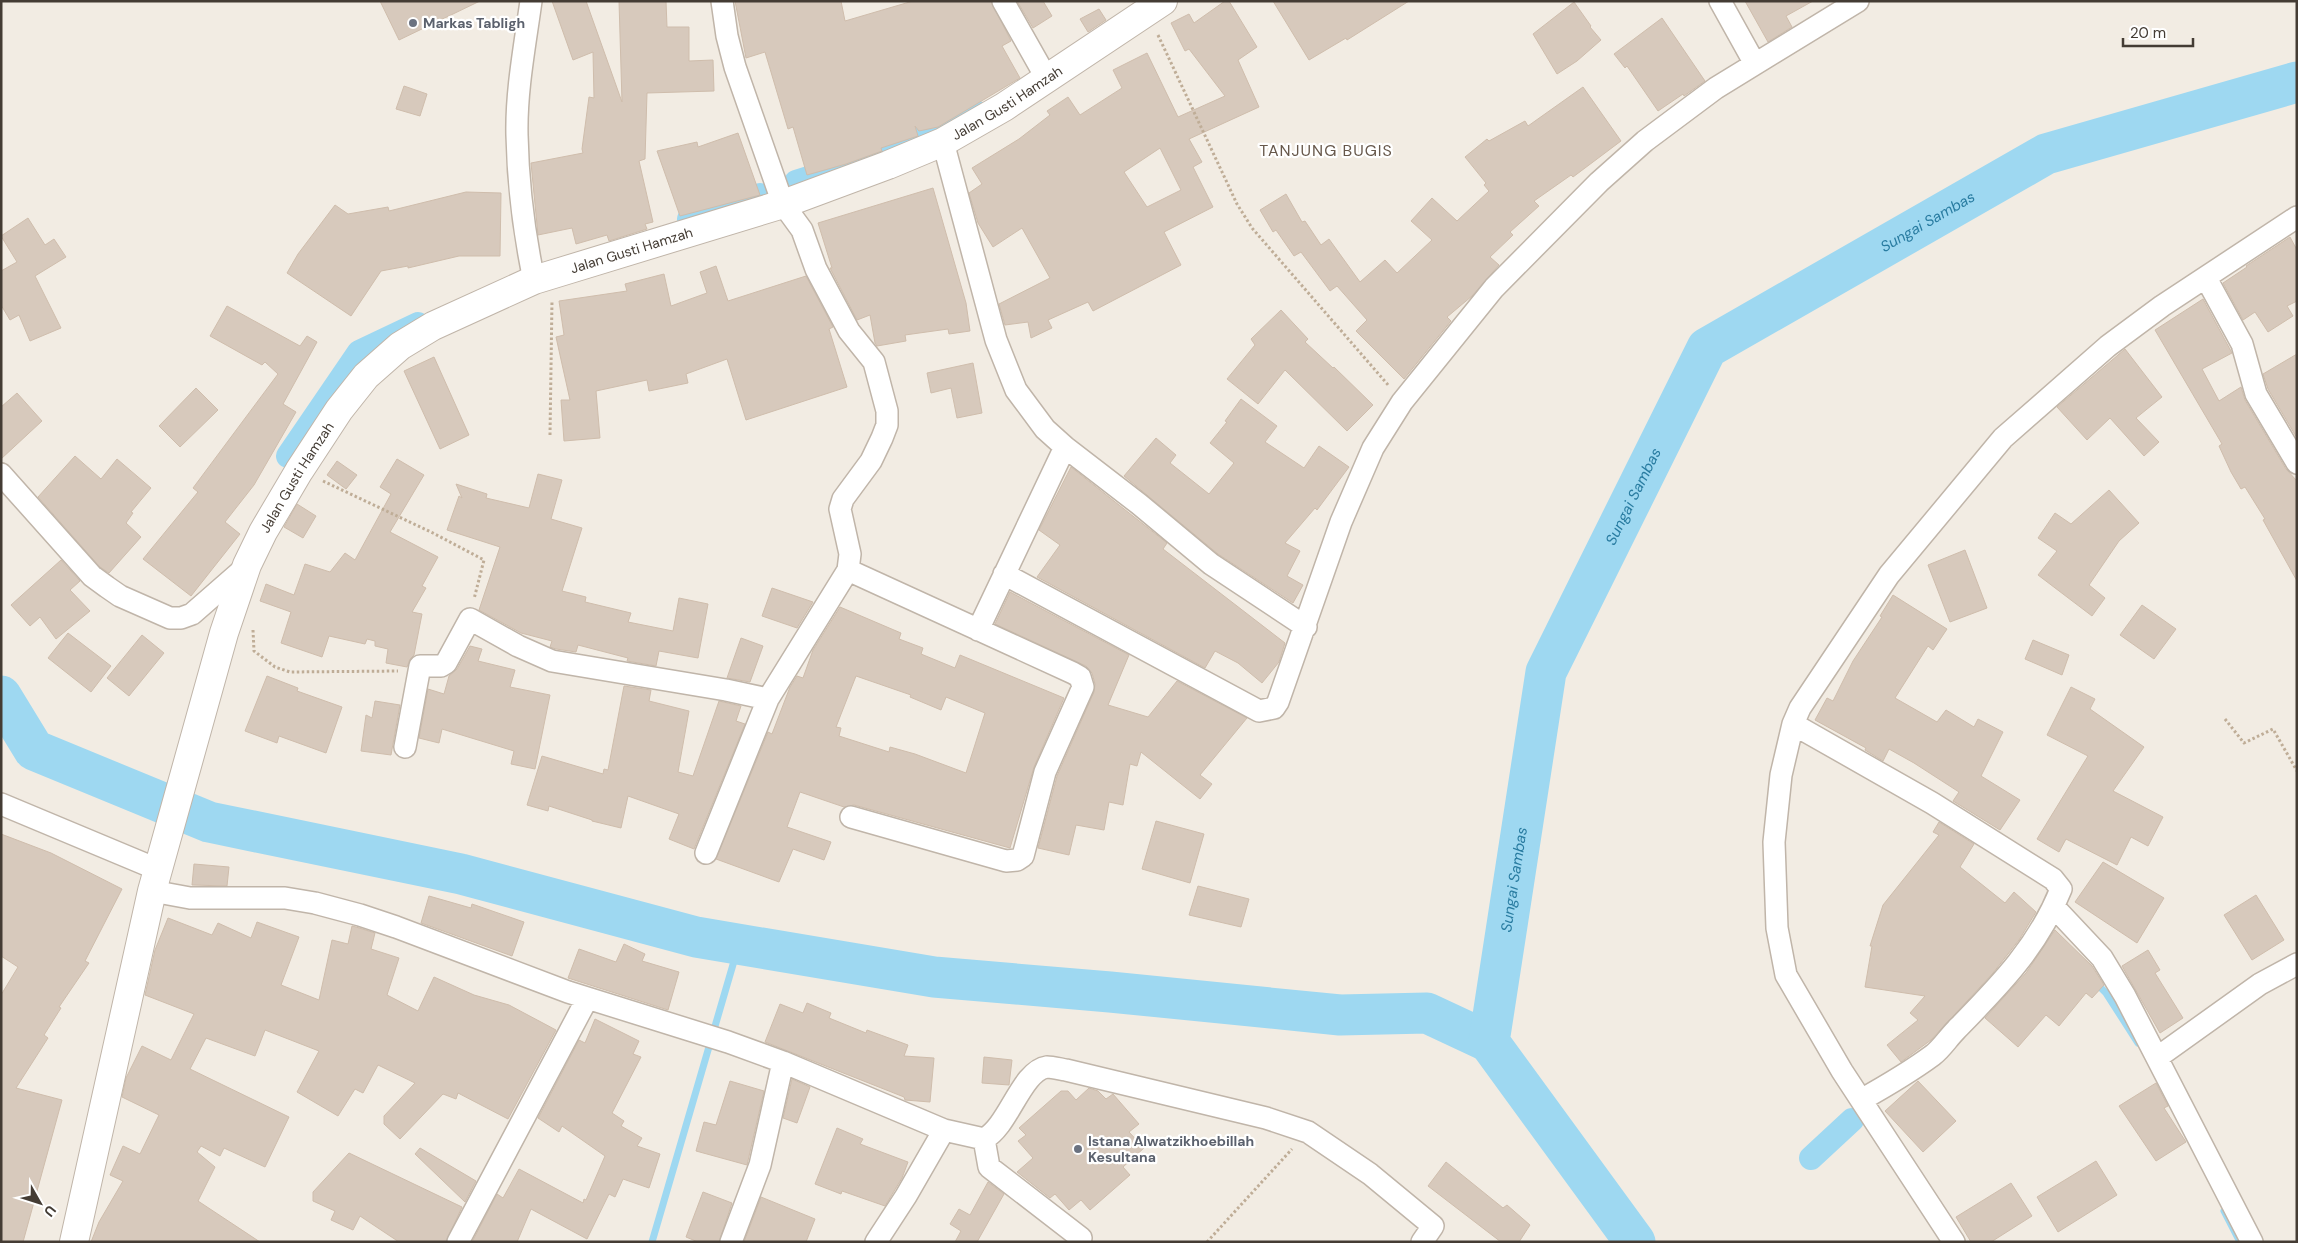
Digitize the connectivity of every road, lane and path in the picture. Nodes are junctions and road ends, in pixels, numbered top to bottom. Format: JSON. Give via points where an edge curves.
{"nodes":[{"id":1,"x":530,"y":1,"type":"edge"},
{"id":2,"x":722,"y":1,"type":"edge"},
{"id":3,"x":1003,"y":1,"type":"edge"},
{"id":4,"x":1720,"y":1,"type":"edge"},
{"id":5,"x":1858,"y":1,"type":"edge"},
{"id":6,"x":1155,"y":7,"type":"edge"},
{"id":7,"x":1754,"y":64,"type":"junction"},
{"id":8,"x":1047,"y":79,"type":"junction"},
{"id":9,"x":943,"y":142,"type":"junction"},
{"id":10,"x":783,"y":204,"type":"junction"},
{"id":11,"x":2297,"y":217,"type":"edge"},
{"id":12,"x":543,"y":278,"type":"junction"},
{"id":13,"x":2206,"y":278,"type":"junction"},
{"id":14,"x":1402,"y":402,"type":"junction"},
{"id":15,"x":550,"y":435,"type":"dead end"},
{"id":16,"x":1065,"y":447,"type":"junction"},
{"id":17,"x":2297,"y":463,"type":"edge"},
{"id":18,"x":299,"y":471,"type":"junction"},
{"id":19,"x":1,"y":474,"type":"edge"},
{"id":20,"x":247,"y":565,"type":"junction"},
{"id":21,"x":848,"y":570,"type":"junction"},
{"id":22,"x":1004,"y":574,"type":"junction"},
{"id":23,"x":470,"y":619,"type":"junction"},
{"id":24,"x":253,"y":627,"type":"dead end"},
{"id":25,"x":1306,"y":627,"type":"junction"},
{"id":26,"x":978,"y":630,"type":"junction"},
{"id":27,"x":420,"y":666,"type":"junction"},
{"id":28,"x":768,"y":699,"type":"junction"},
{"id":29,"x":2225,"y":719,"type":"dead end"},
{"id":30,"x":1793,"y":724,"type":"junction"},
{"id":31,"x":405,"y":747,"type":"dead end"},
{"id":32,"x":2297,"y":772,"type":"edge"},
{"id":33,"x":1,"y":804,"type":"edge"},
{"id":34,"x":851,"y":817,"type":"dead end"},
{"id":35,"x":706,"y":853,"type":"dead end"},
{"id":36,"x":158,"y":873,"type":"junction"},
{"id":37,"x":2054,"y":907,"type":"junction"},
{"id":38,"x":2297,"y":964,"type":"edge"},
{"id":39,"x":587,"y":998,"type":"junction"},
{"id":40,"x":2158,"y":1057,"type":"junction"},
{"id":41,"x":783,"y":1062,"type":"junction"},
{"id":42,"x":1861,"y":1100,"type":"junction"},
{"id":43,"x":944,"y":1130,"type":"junction"},
{"id":44,"x":1308,"y":1132,"type":"junction"},
{"id":45,"x":984,"y":1139,"type":"junction"},
{"id":46,"x":1081,"y":1238,"type":"dead end"},
{"id":47,"x":1424,"y":1241,"type":"edge"},
{"id":48,"x":74,"y":1242,"type":"edge"},
{"id":49,"x":458,"y":1242,"type":"edge"},
{"id":50,"x":731,"y":1242,"type":"edge"},
{"id":51,"x":876,"y":1242,"type":"edge"},
{"id":52,"x":1207,"y":1242,"type":"edge"},
{"id":53,"x":1954,"y":1242,"type":"edge"},
{"id":54,"x":2252,"y":1242,"type":"edge"}],
"edges":[{"from":1,"to":12,"type":"street","via":[[517,135],[525,236]]},
{"from":2,"to":10,"type":"street","via":[[735,67]]},
{"from":3,"to":8,"type":"street"},
{"from":4,"to":7,"type":"street"},
{"from":5,"to":7,"type":"street"},
{"from":6,"to":8,"type":"street","name":"Jalan Gusti Hamzah"},
{"from":6,"to":14,"type":"path","via":[[1237,204],[1252,228]]},
{"from":7,"to":14,"type":"street","via":[[1645,141],[1599,182],[1494,288]]},
{"from":8,"to":9,"type":"street","name":"Jalan Gusti Hamzah"},
{"from":9,"to":10,"type":"street","name":"Jalan Gusti Hamzah"},
{"from":9,"to":16,"type":"street","via":[[996,340],[1016,390],[1045,429]]},
{"from":10,"to":12,"type":"street","name":"Jalan Gusti Hamzah"},
{"from":10,"to":21,"type":"street","via":[[802,230],[816,269],[848,331],[874,362],[887,411],[887,425],[871,461],[840,509],[850,554]]},
{"from":11,"to":13,"type":"street"},
{"from":12,"to":15,"type":"path"},
{"from":12,"to":18,"type":"street","name":"Jalan Gusti Hamzah","via":[[433,326],[400,346],[361,383],[339,410]]},
{"from":13,"to":17,"type":"street","via":[[2242,344],[2256,394]]},
{"from":13,"to":30,"type":"street","via":[[2108,346],[1992,450],[1884,581],[1800,708]]},
{"from":14,"to":25,"type":"street","via":[[1363,470],[1341,522]]},
{"from":16,"to":22,"type":"street"},
{"from":16,"to":25,"type":"street","via":[[1211,564]]},
{"from":18,"to":20,"type":"street","name":"Jalan Gusti Hamzah"},
{"from":18,"to":23,"type":"path","via":[[366,500],[484,560]]},
{"from":19,"to":20,"type":"street","via":[[92,576],[120,596],[170,618],[192,614]]},
{"from":20,"to":36,"type":"street","name":"Jalan Gusti Hamzah","via":[[224,633]]},
{"from":21,"to":26,"type":"street"},
{"from":21,"to":28,"type":"street"},
{"from":22,"to":25,"type":"street","via":[[1259,711],[1268,711],[1278,702]]},
{"from":22,"to":26,"type":"street"},
{"from":23,"to":27,"type":"street","via":[[446,663]]},
{"from":23,"to":28,"type":"street","via":[[552,661]]},
{"from":24,"to":27,"type":"path","via":[[254,651],[275,667],[290,672],[410,671]]},
{"from":26,"to":34,"type":"street","via":[[1080,677],[1083,688],[1045,772],[1023,856],[1017,860],[1006,860]]},
{"from":27,"to":31,"type":"street"},
{"from":28,"to":35,"type":"street"},
{"from":29,"to":32,"type":"path","via":[[2244,743],[2273,729]]},
{"from":30,"to":37,"type":"street","via":[[1932,803],[2052,879],[2061,889]]},
{"from":30,"to":42,"type":"street","via":[[1781,775],[1774,842],[1780,950],[1786,976],[1796,995]]},
{"from":33,"to":36,"type":"street"},
{"from":36,"to":39,"type":"street","via":[[190,898],[285,898],[315,903],[396,927]]},
{"from":36,"to":48,"type":"street","name":"Jalan Gusti Hamzah"},
{"from":37,"to":40,"type":"street","via":[[2102,958]]},
{"from":37,"to":42,"type":"street","via":[[2018,965],[1935,1053]]},
{"from":38,"to":40,"type":"street","via":[[2260,984]]},
{"from":39,"to":41,"type":"street"},
{"from":39,"to":49,"type":"street"},
{"from":40,"to":54,"type":"street"},
{"from":41,"to":43,"type":"street"},
{"from":41,"to":50,"type":"street","via":[[760,1165]]},
{"from":42,"to":53,"type":"street"},
{"from":43,"to":45,"type":"street"},
{"from":43,"to":51,"type":"street"},
{"from":44,"to":45,"type":"street","via":[[1266,1118],[1047,1067],[1037,1071],[996,1130]]},
{"from":44,"to":47,"type":"street","via":[[1370,1174],[1433,1226]]},
{"from":44,"to":52,"type":"path"},
{"from":45,"to":46,"type":"street","via":[[989,1167]]}]}
